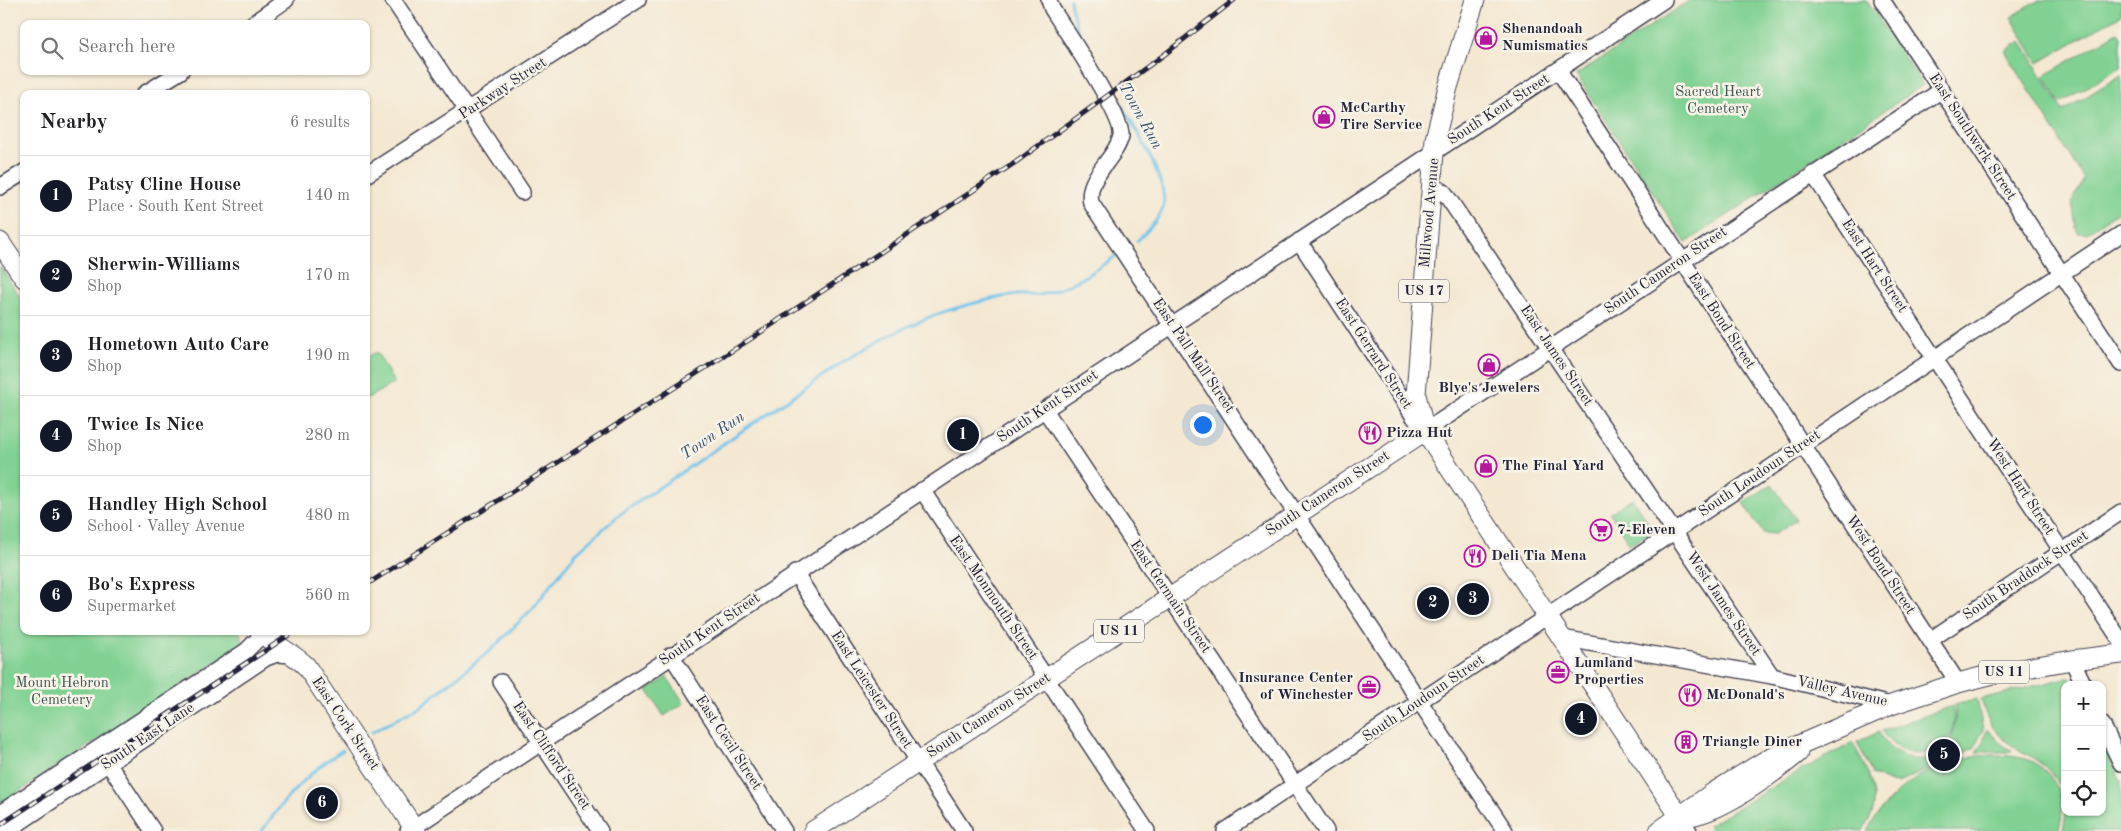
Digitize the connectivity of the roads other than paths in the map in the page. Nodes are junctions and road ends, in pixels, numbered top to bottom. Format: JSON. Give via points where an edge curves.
{"nodes":[{"id":1,"x":286,"y":0,"type":"edge"},
{"id":2,"x":393,"y":0,"type":"edge"},
{"id":3,"x":638,"y":0,"type":"edge"},
{"id":4,"x":1049,"y":0,"type":"edge"},
{"id":5,"x":1475,"y":0,"type":"edge"},
{"id":6,"x":1664,"y":0,"type":"edge"},
{"id":7,"x":1882,"y":0,"type":"edge"},
{"id":8,"x":258,"y":20,"type":"edge"},
{"id":9,"x":1558,"y":70,"type":"junction"},
{"id":10,"x":174,"y":75,"type":"edge"},
{"id":11,"x":150,"y":90,"type":"edge"},
{"id":12,"x":1942,"y":90,"type":"junction"},
{"id":13,"x":468,"y":111,"type":"junction"},
{"id":14,"x":1435,"y":152,"type":"junction"},
{"id":15,"x":370,"y":172,"type":"edge"},
{"id":16,"x":20,"y":174,"type":"edge"},
{"id":17,"x":1813,"y":174,"type":"junction"},
{"id":18,"x":1433,"y":185,"type":"junction"},
{"id":19,"x":0,"y":187,"type":"edge"},
{"id":20,"x":522,"y":192,"type":"dead end"},
{"id":21,"x":2121,"y":234,"type":"edge"},
{"id":22,"x":1299,"y":241,"type":"junction"},
{"id":23,"x":0,"y":242,"type":"edge"},
{"id":24,"x":1682,"y":260,"type":"junction"},
{"id":25,"x":20,"y":272,"type":"edge"},
{"id":26,"x":2062,"y":274,"type":"junction"},
{"id":27,"x":1172,"y":324,"type":"junction"},
{"id":28,"x":1550,"y":348,"type":"junction"},
{"id":29,"x":1935,"y":358,"type":"junction"},
{"id":30,"x":2121,"y":364,"type":"edge"},
{"id":31,"x":1045,"y":410,"type":"junction"},
{"id":32,"x":1425,"y":430,"type":"junction"},
{"id":33,"x":1803,"y":446,"type":"junction"},
{"id":34,"x":922,"y":490,"type":"junction"},
{"id":35,"x":2121,"y":512,"type":"edge"},
{"id":36,"x":1297,"y":514,"type":"junction"},
{"id":37,"x":1674,"y":532,"type":"junction"},
{"id":38,"x":2062,"y":552,"type":"junction"},
{"id":39,"x":795,"y":573,"type":"junction"},
{"id":40,"x":1171,"y":597,"type":"junction"},
{"id":41,"x":1548,"y":616,"type":"junction"},
{"id":42,"x":259,"y":635,"type":"edge"},
{"id":43,"x":263,"y":635,"type":"edge"},
{"id":44,"x":1562,"y":638,"type":"junction"},
{"id":45,"x":1930,"y":640,"type":"junction"},
{"id":46,"x":2121,"y":641,"type":"edge"},
{"id":47,"x":2121,"y":654,"type":"edge"},
{"id":48,"x":294,"y":655,"type":"junction"},
{"id":49,"x":671,"y":655,"type":"junction"},
{"id":50,"x":2072,"y":660,"type":"junction"},
{"id":51,"x":1772,"y":676,"type":"junction"},
{"id":52,"x":1047,"y":678,"type":"junction"},
{"id":53,"x":2082,"y":681,"type":"edge"},
{"id":54,"x":501,"y":682,"type":"dead end"},
{"id":55,"x":1958,"y":683,"type":"junction"},
{"id":56,"x":1421,"y":702,"type":"junction"},
{"id":57,"x":1890,"y":705,"type":"junction"},
{"id":58,"x":2103,"y":726,"type":"edge"},
{"id":59,"x":542,"y":743,"type":"junction"},
{"id":60,"x":919,"y":762,"type":"junction"},
{"id":61,"x":2121,"y":763,"type":"edge"},
{"id":62,"x":108,"y":764,"type":"junction"},
{"id":63,"x":1296,"y":784,"type":"junction"},
{"id":64,"x":0,"y":813,"type":"edge"},
{"id":65,"x":1685,"y":824,"type":"edge"},
{"id":66,"x":412,"y":830,"type":"edge"},
{"id":67,"x":7,"y":831,"type":"edge"},
{"id":68,"x":153,"y":831,"type":"edge"},
{"id":69,"x":600,"y":831,"type":"edge"},
{"id":70,"x":784,"y":831,"type":"edge"},
{"id":71,"x":813,"y":831,"type":"edge"},
{"id":72,"x":964,"y":831,"type":"edge"},
{"id":73,"x":1147,"y":831,"type":"edge"},
{"id":74,"x":1225,"y":831,"type":"edge"},
{"id":75,"x":1326,"y":831,"type":"edge"},
{"id":76,"x":1505,"y":831,"type":"edge"},
{"id":77,"x":1659,"y":831,"type":"edge"}],
"edges":[{"from":1,"to":8,"type":"street"},
{"from":2,"to":13,"type":"street"},
{"from":3,"to":13,"type":"street","name":"Parkway Street"},
{"from":4,"to":27,"type":"street","name":"East Pall Mall Street","via":[[1106,97],[1121,130],[1119,141],[1091,187],[1091,204]]},
{"from":5,"to":14,"type":"main road","name":"Millwood Avenue","number":"US 17","via":[[1448,87],[1435,139]]},
{"from":6,"to":9,"type":"street","name":"South Kent Street"},
{"from":7,"to":12,"type":"street","name":"East Southwerk Street"},
{"from":9,"to":14,"type":"street","name":"South Kent Street"},
{"from":9,"to":24,"type":"street","name":"East Bond Street"},
{"from":10,"to":11,"type":"street"},
{"from":12,"to":17,"type":"street","name":"South Cameron Street"},
{"from":12,"to":26,"type":"street","name":"East Southwerk Street"},
{"from":13,"to":15,"type":"street","name":"Parkway Street"},
{"from":13,"to":20,"type":"street"},
{"from":14,"to":18,"type":"main road","name":"Millwood Avenue","number":"US 17"},
{"from":14,"to":22,"type":"street","name":"South Kent Street"},
{"from":16,"to":19,"type":"street"},
{"from":17,"to":24,"type":"street","name":"South Cameron Street"},
{"from":17,"to":29,"type":"street","name":"East Hart Street"},
{"from":18,"to":28,"type":"street","name":"East James Street","via":[[1444,192]]},
{"from":18,"to":32,"type":"main road","name":"Millwood Avenue","number":"US 17","via":[[1416,395]]},
{"from":21,"to":26,"type":"street","name":"South Loudoun Street"},
{"from":22,"to":27,"type":"street","name":"South Kent Street"},
{"from":22,"to":32,"type":"street","name":"East Gerrard Street"},
{"from":23,"to":25,"type":"main road"},
{"from":24,"to":28,"type":"street","name":"South Cameron Street"},
{"from":24,"to":33,"type":"street","name":"East Bond Street"},
{"from":26,"to":29,"type":"street","name":"South Loudoun Street"},
{"from":26,"to":30,"type":"street","name":"East Southwerk Street"},
{"from":27,"to":31,"type":"street","name":"South Kent Street"},
{"from":27,"to":36,"type":"street","name":"East Pall Mall Street"},
{"from":28,"to":32,"type":"street","name":"South Cameron Street"},
{"from":28,"to":37,"type":"street","name":"East James Street"},
{"from":29,"to":33,"type":"street","name":"South Loudoun Street"},
{"from":29,"to":38,"type":"street","name":"West Hart Street"},
{"from":31,"to":34,"type":"street","name":"South Kent Street"},
{"from":31,"to":40,"type":"street","name":"East Germain Street"},
{"from":32,"to":36,"type":"main road","name":"South Cameron Street","number":"US 11"},
{"from":32,"to":41,"type":"main road","name":"East Gerrard Street"},
{"from":33,"to":37,"type":"street","name":"South Loudoun Street"},
{"from":33,"to":45,"type":"street","name":"West Bond Street"},
{"from":34,"to":39,"type":"street","name":"South Kent Street"},
{"from":34,"to":52,"type":"street","name":"East Monmouth Street"},
{"from":35,"to":38,"type":"street","name":"South Braddock Street"},
{"from":36,"to":40,"type":"main road","name":"South Cameron Street","number":"US 11"},
{"from":36,"to":56,"type":"street","name":"East Pall Mall Street"},
{"from":37,"to":41,"type":"street","name":"South Loudoun Street"},
{"from":37,"to":51,"type":"street","name":"West James Street"},
{"from":38,"to":45,"type":"street","name":"South Braddock Street"},
{"from":38,"to":46,"type":"street","name":"West Hart Street"},
{"from":39,"to":49,"type":"street","name":"South Kent Street"},
{"from":39,"to":60,"type":"street","name":"East Leicester Street"},
{"from":40,"to":52,"type":"main road","name":"South Cameron Street","number":"US 11"},
{"from":40,"to":63,"type":"street","name":"East Germain Street"},
{"from":41,"to":44,"type":"main road","name":"East Gerrard Street"},
{"from":41,"to":56,"type":"street","name":"South Loudoun Street"},
{"from":42,"to":64,"type":"street","name":"South East Lane","via":[[246,651]]},
{"from":43,"to":48,"type":"main road","name":"East Cork Street"},
{"from":44,"to":51,"type":"street","name":"Valley Avenue"},
{"from":44,"to":65,"type":"main road","name":"East Gerrard Street"},
{"from":45,"to":55,"type":"street","name":"West Bond Street"},
{"from":47,"to":50,"type":"main road","name":"Valley Avenue","number":"US 11"},
{"from":48,"to":62,"type":"street","name":"South East Lane","via":[[277,654],[266,658]]},
{"from":48,"to":66,"type":"main road","name":"East Cork Street","via":[[313,676]]},
{"from":49,"to":59,"type":"street","name":"South Kent Street"},
{"from":49,"to":70,"type":"street","name":"East Cecil Street"},
{"from":50,"to":53,"type":"street"},
{"from":50,"to":55,"type":"main road","name":"Valley Avenue","number":"US 11"},
{"from":51,"to":57,"type":"street","name":"Valley Avenue"},
{"from":52,"to":60,"type":"main road","name":"South Cameron Street","number":"US 11"},
{"from":52,"to":73,"type":"street","name":"East Monmouth Street"},
{"from":54,"to":59,"type":"street","name":"East Clifford Street"},
{"from":55,"to":57,"type":"main road","name":"Valley Avenue","number":"US 11"},
{"from":56,"to":63,"type":"street","name":"South Loudoun Street"},
{"from":56,"to":76,"type":"street","name":"East Pall Mall Street"},
{"from":57,"to":65,"type":"main road","number":"US 11","via":[[1758,764],[1714,792]]},
{"from":58,"to":61,"type":"street"},
{"from":59,"to":66,"type":"street","name":"South Kent Street"},
{"from":59,"to":69,"type":"street","name":"East Clifford Street"},
{"from":60,"to":71,"type":"main road","name":"South Cameron Street","number":"US 11"},
{"from":60,"to":72,"type":"street","name":"East Leicester Street"},
{"from":62,"to":67,"type":"street","name":"South East Lane"},
{"from":62,"to":68,"type":"street"},
{"from":63,"to":74,"type":"street","name":"South Loudoun Street"},
{"from":63,"to":75,"type":"street","name":"East Germain Street"},
{"from":65,"to":77,"type":"main road"}]}
